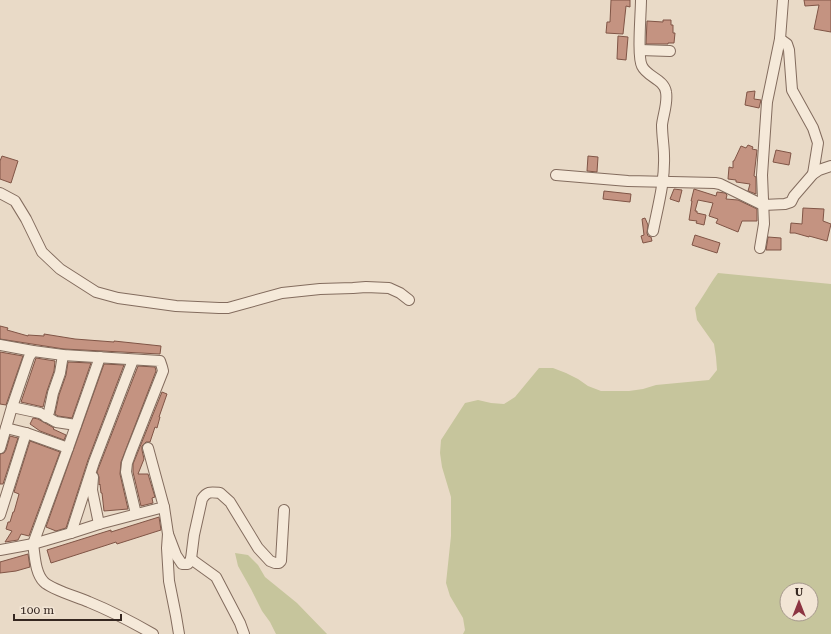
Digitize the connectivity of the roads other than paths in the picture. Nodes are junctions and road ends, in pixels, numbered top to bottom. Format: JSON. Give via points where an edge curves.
{"nodes":[{"id":1,"x":641,"y":0,"type":"edge"},
{"id":2,"x":783,"y":0,"type":"edge"},
{"id":3,"x":780,"y":39,"type":"junction"},
{"id":4,"x":640,"y":50,"type":"junction"},
{"id":5,"x":670,"y":51,"type":"dead end"},
{"id":6,"x":831,"y":166,"type":"edge"},
{"id":7,"x":813,"y":174,"type":"junction"},
{"id":8,"x":556,"y":175,"type":"dead end"},
{"id":9,"x":663,"y":182,"type":"junction"},
{"id":10,"x":0,"y":193,"type":"edge"},
{"id":11,"x":764,"y":204,"type":"junction"},
{"id":12,"x":653,"y":231,"type":"dead end"},
{"id":13,"x":760,"y":248,"type":"dead end"},
{"id":14,"x":409,"y":300,"type":"dead end"},
{"id":15,"x":0,"y":345,"type":"edge"},
{"id":16,"x":33,"y":351,"type":"junction"},
{"id":17,"x":63,"y":355,"type":"junction"},
{"id":18,"x":100,"y":357,"type":"junction"},
{"id":19,"x":133,"y":360,"type":"junction"},
{"id":20,"x":12,"y":407,"type":"junction"},
{"id":21,"x":46,"y":417,"type":"junction"},
{"id":22,"x":76,"y":425,"type":"junction"},
{"id":23,"x":6,"y":428,"type":"junction"},
{"id":24,"x":26,"y":433,"type":"junction"},
{"id":25,"x":0,"y":448,"type":"edge"},
{"id":26,"x":68,"y":448,"type":"junction"},
{"id":27,"x":148,"y":448,"type":"dead end"},
{"id":28,"x":94,"y":462,"type":"junction"},
{"id":29,"x":3,"y":492,"type":"edge"},
{"id":30,"x":164,"y":507,"type":"junction"},
{"id":31,"x":284,"y":510,"type":"dead end"},
{"id":32,"x":136,"y":514,"type":"junction"},
{"id":33,"x":0,"y":515,"type":"edge"},
{"id":34,"x":99,"y":524,"type":"junction"},
{"id":35,"x":71,"y":533,"type":"junction"},
{"id":36,"x":168,"y":534,"type":"junction"},
{"id":37,"x":33,"y":544,"type":"junction"},
{"id":38,"x":0,"y":550,"type":"edge"},
{"id":39,"x":191,"y":559,"type":"junction"},
{"id":40,"x":153,"y":634,"type":"edge"},
{"id":41,"x":179,"y":634,"type":"edge"},
{"id":42,"x":244,"y":634,"type":"edge"}],
"edges":[{"from":1,"to":4,"type":"street"},
{"from":2,"to":3,"type":"street"},
{"from":3,"to":7,"type":"street","via":[[787,44],[789,50],[792,90],[813,128],[818,143]]},
{"from":3,"to":11,"type":"street","via":[[767,102],[762,175]]},
{"from":4,"to":5,"type":"street"},
{"from":4,"to":9,"type":"street","via":[[642,67],[663,84],[666,91],[662,125]]},
{"from":6,"to":7,"type":"street"},
{"from":7,"to":11,"type":"street","via":[[791,202]]},
{"from":8,"to":9,"type":"street"},
{"from":9,"to":11,"type":"street","via":[[715,183]]},
{"from":9,"to":12,"type":"street"},
{"from":10,"to":14,"type":"street","via":[[15,201],[42,252],[60,269],[96,292],[118,298],[176,306],[228,308],[282,293],[366,287],[389,288]]},
{"from":11,"to":13,"type":"street"},
{"from":15,"to":16,"type":"street"},
{"from":16,"to":17,"type":"street"},
{"from":16,"to":20,"type":"street"},
{"from":17,"to":18,"type":"street"},
{"from":17,"to":21,"type":"street"},
{"from":18,"to":19,"type":"street"},
{"from":18,"to":22,"type":"street"},
{"from":19,"to":28,"type":"street"},
{"from":19,"to":32,"type":"street","via":[[160,361],[163,371],[127,463],[126,472]]},
{"from":20,"to":21,"type":"street","via":[[40,413]]},
{"from":20,"to":23,"type":"street"},
{"from":21,"to":22,"type":"street","via":[[56,422]]},
{"from":22,"to":26,"type":"street"},
{"from":23,"to":24,"type":"street"},
{"from":23,"to":25,"type":"street"},
{"from":24,"to":26,"type":"street"},
{"from":24,"to":29,"type":"street"},
{"from":26,"to":37,"type":"street"},
{"from":27,"to":30,"type":"street"},
{"from":28,"to":34,"type":"street","via":[[92,490]]},
{"from":28,"to":35,"type":"street"},
{"from":29,"to":33,"type":"street"},
{"from":30,"to":32,"type":"street"},
{"from":30,"to":36,"type":"street"},
{"from":31,"to":39,"type":"street","via":[[281,561],[275,563],[258,548],[228,500],[220,493],[210,492],[202,499]]},
{"from":32,"to":34,"type":"street"},
{"from":34,"to":35,"type":"street"},
{"from":35,"to":37,"type":"street"},
{"from":36,"to":39,"type":"street","via":[[182,564],[188,564]]},
{"from":36,"to":41,"type":"street","via":[[169,581]]},
{"from":37,"to":38,"type":"street"},
{"from":37,"to":40,"type":"street","via":[[38,569],[45,583],[124,617]]},
{"from":39,"to":42,"type":"street","via":[[216,577]]}]}
